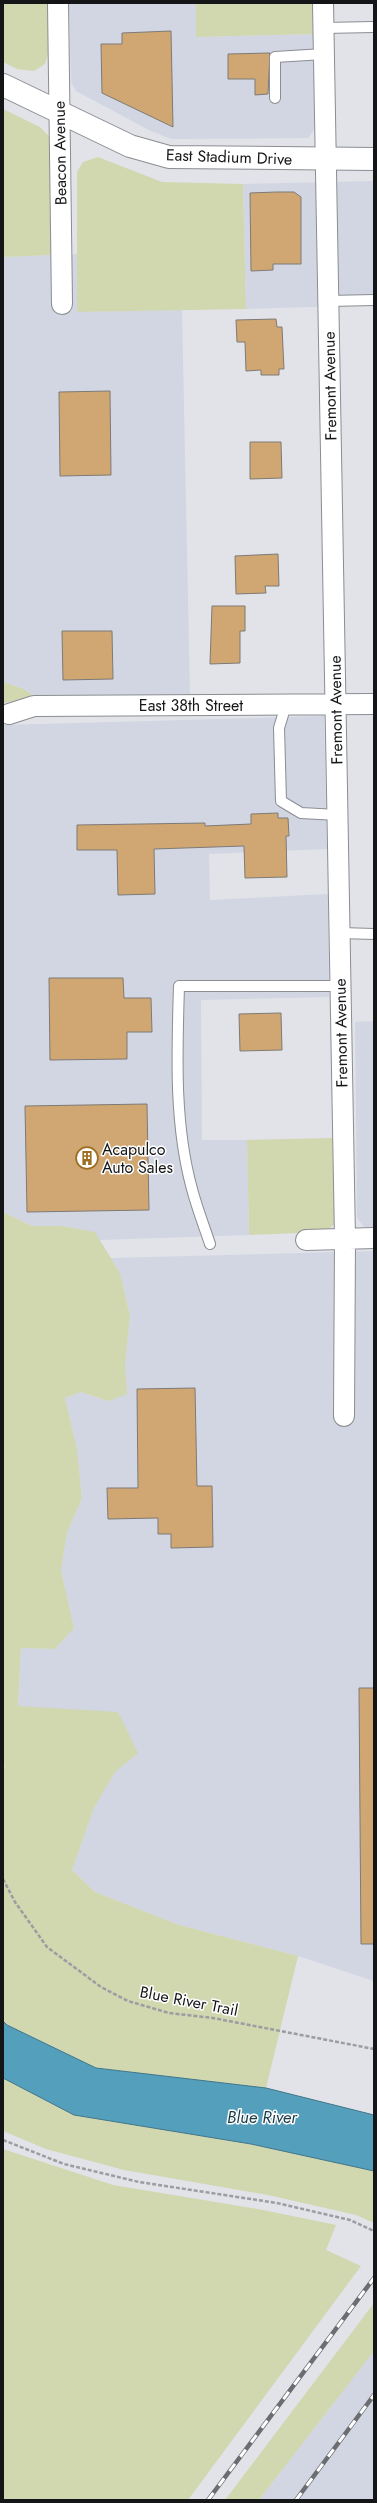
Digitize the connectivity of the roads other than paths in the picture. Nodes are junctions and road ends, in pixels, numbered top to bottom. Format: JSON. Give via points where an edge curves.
{"nodes":[{"id":1,"x":58,"y":3,"type":"edge"},
{"id":2,"x":324,"y":3,"type":"edge"},
{"id":3,"x":374,"y":27,"type":"edge"},
{"id":4,"x":324,"y":28,"type":"junction"},
{"id":5,"x":324,"y":54,"type":"junction"},
{"id":6,"x":3,"y":85,"type":"edge"},
{"id":7,"x":275,"y":98,"type":"dead end"},
{"id":8,"x":59,"y":112,"type":"junction"},
{"id":9,"x":374,"y":159,"type":"edge"},
{"id":10,"x":326,"y":160,"type":"junction"},
{"id":11,"x":374,"y":300,"type":"edge"},
{"id":12,"x":328,"y":301,"type":"junction"},
{"id":13,"x":62,"y":304,"type":"dead end"},
{"id":14,"x":286,"y":704,"type":"junction"},
{"id":15,"x":336,"y":704,"type":"junction"},
{"id":16,"x":374,"y":704,"type":"edge"},
{"id":17,"x":9,"y":714,"type":"dead end"},
{"id":18,"x":338,"y":815,"type":"junction"},
{"id":19,"x":340,"y":933,"type":"junction"},
{"id":20,"x":374,"y":934,"type":"edge"},
{"id":21,"x":341,"y":986,"type":"junction"},
{"id":22,"x":374,"y":1238,"type":"edge"},
{"id":23,"x":345,"y":1239,"type":"junction"},
{"id":24,"x":306,"y":1240,"type":"dead end"},
{"id":25,"x":210,"y":1244,"type":"dead end"},
{"id":26,"x":344,"y":1416,"type":"dead end"}],
"edges":[{"from":1,"to":8,"type":"street","name":"Beacon Avenue"},
{"from":2,"to":4,"type":"street","name":"Fremont Avenue"},
{"from":3,"to":4,"type":"lane"},
{"from":4,"to":5,"type":"street","name":"Fremont Avenue"},
{"from":5,"to":7,"type":"lane","via":[[275,57]]},
{"from":5,"to":10,"type":"street","name":"Fremont Avenue"},
{"from":6,"to":8,"type":"main road","name":"East Stadium Drive"},
{"from":8,"to":10,"type":"main road","name":"East Stadium Drive","via":[[130,146],[169,157]]},
{"from":8,"to":13,"type":"street","name":"Beacon Avenue"},
{"from":9,"to":10,"type":"main road","name":"East Stadium Drive"},
{"from":10,"to":12,"type":"street","name":"Fremont Avenue"},
{"from":11,"to":12,"type":"lane"},
{"from":12,"to":15,"type":"street","name":"Fremont Avenue"},
{"from":14,"to":15,"type":"street","name":"East 38th Street"},
{"from":14,"to":17,"type":"street","name":"East 38th Street","via":[[34,706]]},
{"from":14,"to":18,"type":"lane","via":[[279,728],[281,801],[301,813]]},
{"from":15,"to":16,"type":"street","name":"East 38th Street"},
{"from":15,"to":18,"type":"street","name":"Fremont Avenue"},
{"from":18,"to":19,"type":"street","name":"Fremont Avenue"},
{"from":19,"to":20,"type":"lane"},
{"from":19,"to":21,"type":"street","name":"Fremont Avenue"},
{"from":21,"to":23,"type":"street","name":"Fremont Avenue"},
{"from":21,"to":25,"type":"lane","via":[[179,986],[177,1058],[182,1137],[192,1189]]},
{"from":22,"to":23,"type":"street"},
{"from":23,"to":24,"type":"street"},
{"from":23,"to":26,"type":"street","name":"Fremont Avenue"}]}
